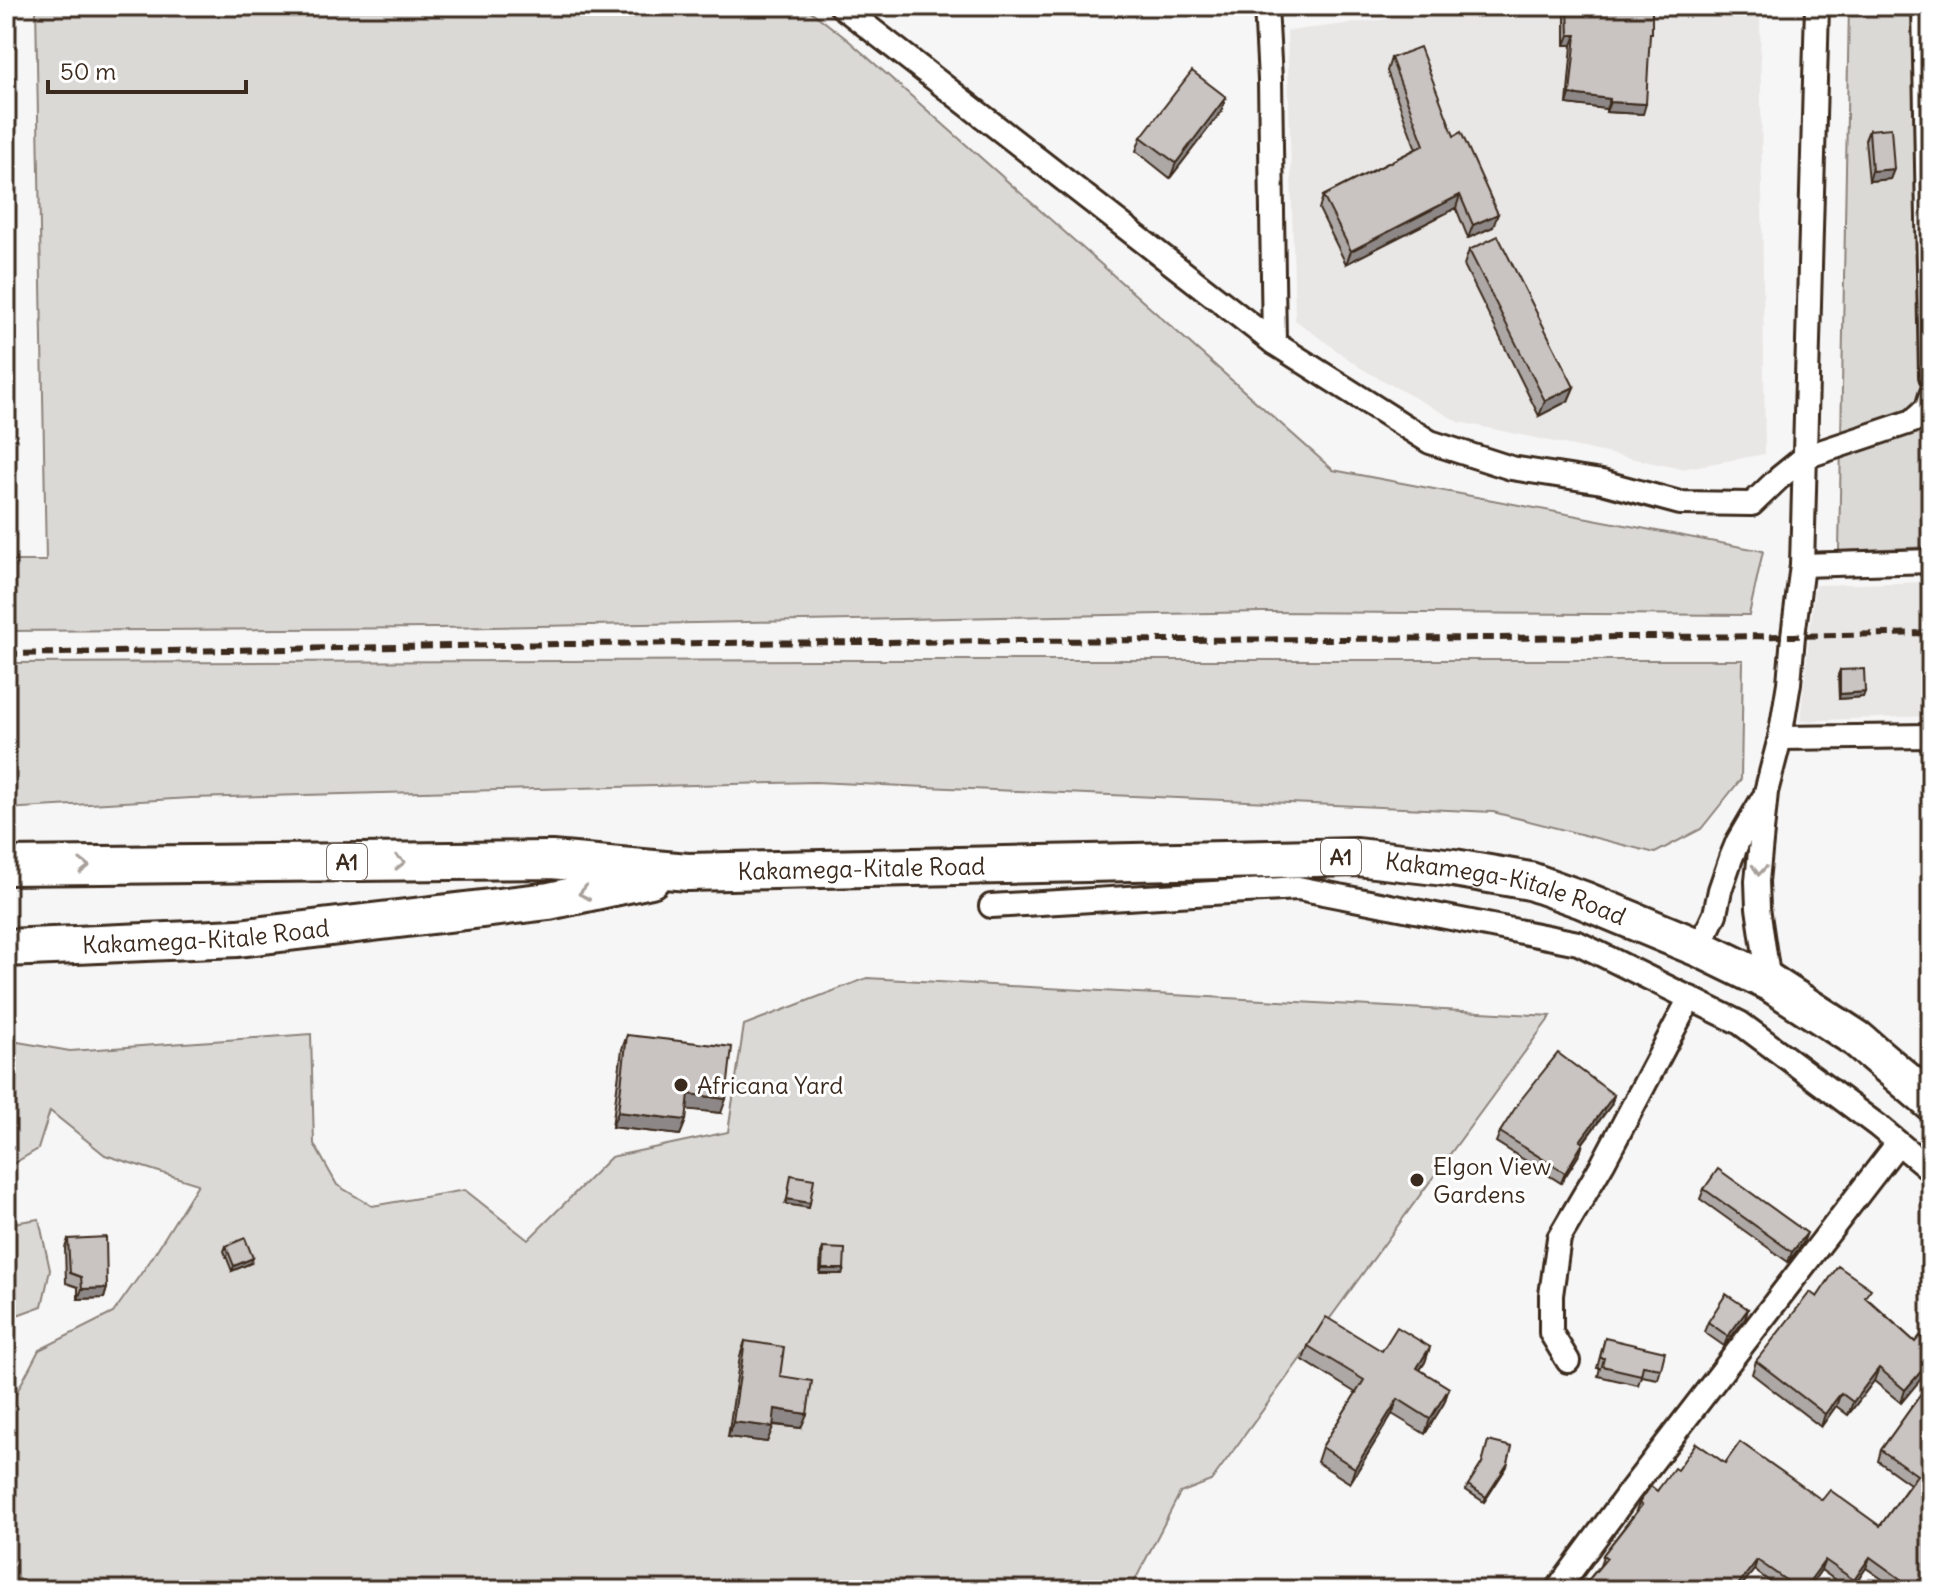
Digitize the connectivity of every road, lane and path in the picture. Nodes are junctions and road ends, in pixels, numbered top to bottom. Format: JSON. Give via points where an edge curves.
{"nodes":[{"id":1,"x":841,"y":6,"type":"edge"},
{"id":2,"x":1266,"y":6,"type":"edge"},
{"id":3,"x":1817,"y":6,"type":"edge"},
{"id":4,"x":1924,"y":6,"type":"edge"},
{"id":5,"x":1274,"y":343,"type":"junction"},
{"id":6,"x":1931,"y":376,"type":"edge"},
{"id":7,"x":1931,"y":395,"type":"edge"},
{"id":8,"x":1805,"y":457,"type":"junction"},
{"id":9,"x":1931,"y":561,"type":"edge"},
{"id":10,"x":1802,"y":565,"type":"junction"},
{"id":11,"x":1931,"y":736,"type":"edge"},
{"id":12,"x":1780,"y":738,"type":"junction"},
{"id":13,"x":1766,"y":792,"type":"junction"},
{"id":14,"x":6,"y":866,"type":"edge"},
{"id":15,"x":688,"y":872,"type":"junction"},
{"id":16,"x":991,"y":906,"type":"dead end"},
{"id":17,"x":6,"y":948,"type":"edge"},
{"id":18,"x":1699,"y":948,"type":"junction"},
{"id":19,"x":1769,"y":982,"type":"junction"},
{"id":20,"x":1690,"y":998,"type":"junction"},
{"id":21,"x":1931,"y":1102,"type":"edge"},
{"id":22,"x":1898,"y":1143,"type":"junction"},
{"id":23,"x":1931,"y":1170,"type":"edge"},
{"id":24,"x":1568,"y":1361,"type":"dead end"},
{"id":25,"x":1557,"y":1590,"type":"edge"}],
"edges":[{"from":1,"to":5,"type":"street"},
{"from":2,"to":5,"type":"street"},
{"from":3,"to":8,"type":"street"},
{"from":4,"to":6,"type":"street"},
{"from":5,"to":8,"type":"street","via":[[1430,442],[1511,468],[1602,482],[1680,503],[1752,504]]},
{"from":7,"to":8,"type":"street","via":[[1927,408],[1913,421]]},
{"from":8,"to":10,"type":"street"},
{"from":9,"to":10,"type":"street"},
{"from":10,"to":12,"type":"street"},
{"from":11,"to":12,"type":"street"},
{"from":12,"to":13,"type":"street"},
{"from":13,"to":18,"type":"street","via":[[1738,841]]},
{"from":13,"to":19,"type":"street","one_way":true,"via":[[1757,881]]},
{"from":14,"to":15,"type":"highway","name":"Kakamega-Kitale Road","number":"A1","one_way":true,"via":[[551,860]]},
{"from":15,"to":17,"type":"highway","name":"Kakamega-Kitale Road","number":"A1","one_way":true,"via":[[549,901],[238,938]]},
{"from":15,"to":18,"type":"highway","name":"Kakamega-Kitale Road","number":"A1","via":[[1357,857],[1530,881]]},
{"from":16,"to":20,"type":"street","via":[[1298,888],[1578,943]]},
{"from":18,"to":19,"type":"highway","name":"Kakamega-Kitale Road","number":"A1"},
{"from":19,"to":21,"type":"highway","name":"Kakamega-Kitale Road","number":"A1","via":[[1857,1039]]},
{"from":20,"to":22,"type":"street","via":[[1740,1023]]},
{"from":20,"to":24,"type":"street","via":[[1559,1238],[1551,1333]]},
{"from":22,"to":23,"type":"street"},
{"from":22,"to":25,"type":"street"}]}
